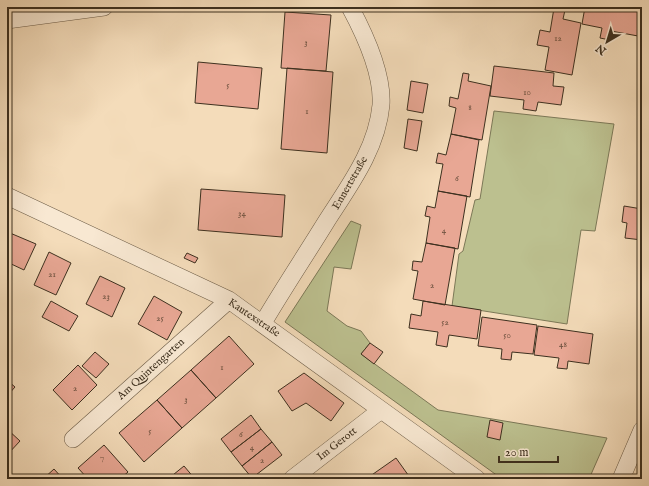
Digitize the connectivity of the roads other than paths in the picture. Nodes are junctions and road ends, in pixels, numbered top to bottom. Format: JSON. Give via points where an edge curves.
{"nodes":[{"id":1,"x":104,"y":7,"type":"edge"},
{"id":2,"x":350,"y":7,"type":"edge"},
{"id":3,"x":7,"y":20,"type":"edge"},
{"id":4,"x":7,"y":196,"type":"edge"},
{"id":5,"x":229,"y":300,"type":"junction"},
{"id":6,"x":263,"y":323,"type":"junction"},
{"id":7,"x":381,"y":410,"type":"junction"},
{"id":8,"x":642,"y":430,"type":"edge"},
{"id":9,"x":73,"y":439,"type":"dead end"},
{"id":10,"x":292,"y":479,"type":"edge"},
{"id":11,"x":477,"y":479,"type":"edge"},
{"id":12,"x":621,"y":479,"type":"edge"}],
"edges":[{"from":1,"to":3,"type":"street"},
{"from":2,"to":6,"type":"street","name":"Ennertstraße","via":[[362,30],[378,77],[381,104],[376,131],[361,166]]},
{"from":4,"to":5,"type":"street","name":"Kautexstraße"},
{"from":5,"to":6,"type":"street","name":"Kautexstraße"},
{"from":5,"to":9,"type":"street","name":"Am Quintengarten"},
{"from":6,"to":7,"type":"street","name":"Kautexstraße"},
{"from":7,"to":10,"type":"street","name":"Im Gerott"},
{"from":7,"to":11,"type":"street","name":"Kautexstraße"},
{"from":8,"to":12,"type":"street"}]}
